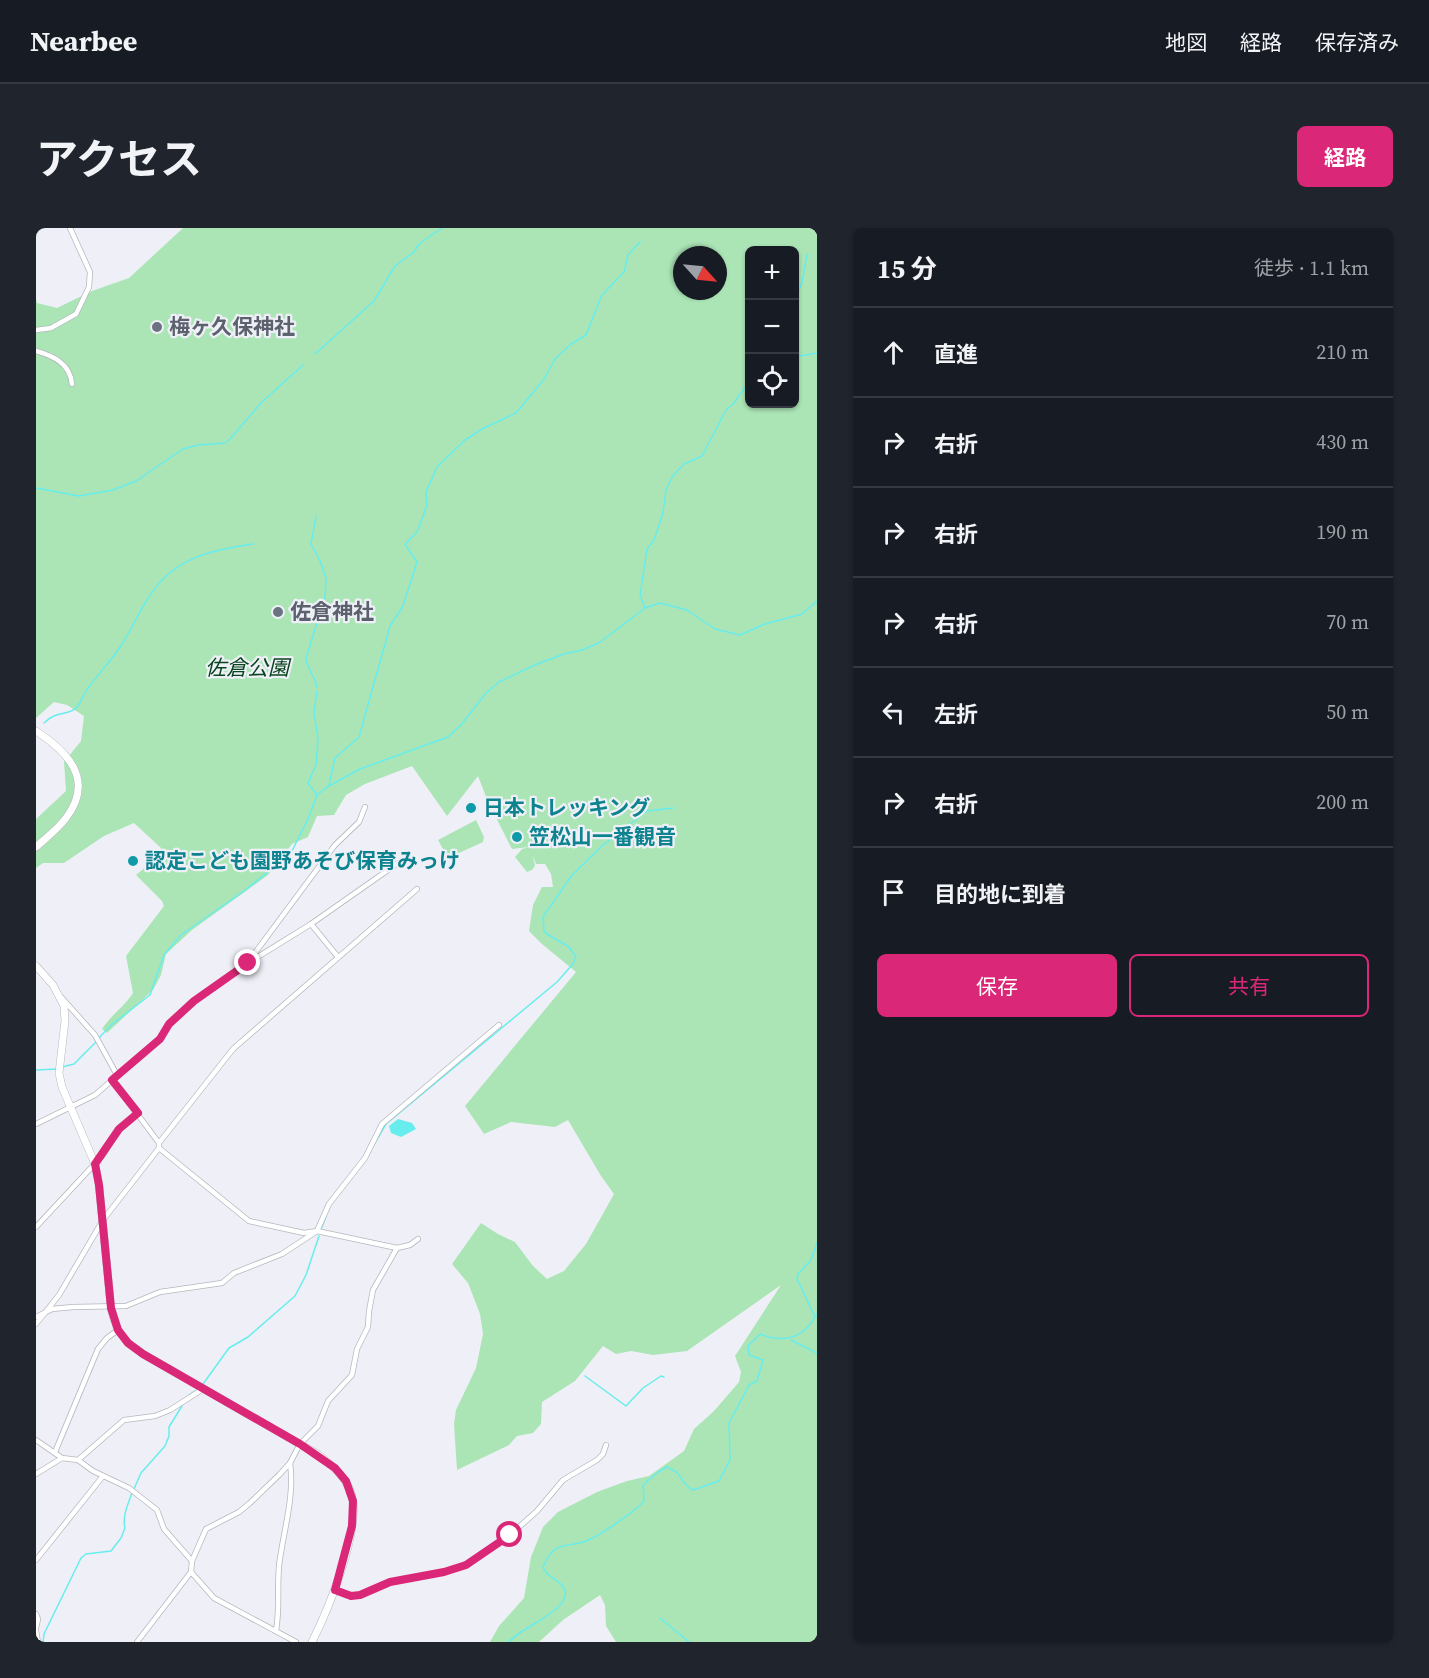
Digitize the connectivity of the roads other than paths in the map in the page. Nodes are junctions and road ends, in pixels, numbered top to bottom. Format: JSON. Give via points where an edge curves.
{"nodes":[{"id":1,"x":70,"y":228,"type":"edge"},
{"id":2,"x":36,"y":330,"type":"edge"},
{"id":3,"x":36,"y":351,"type":"edge"},
{"id":4,"x":72,"y":384,"type":"dead end"},
{"id":5,"x":36,"y":731,"type":"edge"},
{"id":6,"x":364,"y":807,"type":"dead end"},
{"id":7,"x":36,"y":847,"type":"edge"},
{"id":8,"x":398,"y":863,"type":"dead end"},
{"id":9,"x":417,"y":889,"type":"dead end"},
{"id":10,"x":311,"y":924,"type":"junction"},
{"id":11,"x":338,"y":957,"type":"junction"},
{"id":12,"x":248,"y":963,"type":"junction"},
{"id":13,"x":36,"y":966,"type":"edge"},
{"id":14,"x":60,"y":995,"type":"junction"},
{"id":15,"x":498,"y":1025,"type":"dead end"},
{"id":16,"x":117,"y":1075,"type":"junction"},
{"id":17,"x":112,"y":1080,"type":"junction"},
{"id":18,"x":71,"y":1107,"type":"junction"},
{"id":19,"x":138,"y":1113,"type":"junction"},
{"id":20,"x":36,"y":1124,"type":"edge"},
{"id":21,"x":159,"y":1146,"type":"junction"},
{"id":22,"x":95,"y":1164,"type":"junction"},
{"id":23,"x":103,"y":1220,"type":"junction"},
{"id":24,"x":36,"y":1227,"type":"edge"},
{"id":25,"x":317,"y":1231,"type":"junction"},
{"id":26,"x":418,"y":1239,"type":"dead end"},
{"id":27,"x":397,"y":1248,"type":"junction"},
{"id":28,"x":111,"y":1308,"type":"junction"},
{"id":29,"x":43,"y":1315,"type":"junction"},
{"id":30,"x":36,"y":1317,"type":"edge"},
{"id":31,"x":36,"y":1324,"type":"edge"},
{"id":32,"x":118,"y":1330,"type":"junction"},
{"id":33,"x":203,"y":1389,"type":"junction"},
{"id":34,"x":36,"y":1440,"type":"edge"},
{"id":35,"x":300,"y":1444,"type":"junction"},
{"id":36,"x":606,"y":1445,"type":"dead end"},
{"id":37,"x":55,"y":1452,"type":"junction"},
{"id":38,"x":62,"y":1458,"type":"junction"},
{"id":39,"x":78,"y":1460,"type":"junction"},
{"id":40,"x":290,"y":1463,"type":"junction"},
{"id":41,"x":36,"y":1474,"type":"edge"},
{"id":42,"x":103,"y":1476,"type":"junction"},
{"id":43,"x":36,"y":1560,"type":"edge"},
{"id":44,"x":192,"y":1561,"type":"junction"},
{"id":45,"x":191,"y":1572,"type":"junction"},
{"id":46,"x":335,"y":1590,"type":"junction"},
{"id":47,"x":36,"y":1614,"type":"edge"},
{"id":48,"x":36,"y":1630,"type":"edge"},
{"id":49,"x":276,"y":1631,"type":"junction"},
{"id":50,"x":38,"y":1642,"type":"edge"},
{"id":51,"x":137,"y":1642,"type":"edge"},
{"id":52,"x":296,"y":1642,"type":"edge"},
{"id":53,"x":312,"y":1642,"type":"edge"}],
"edges":[{"from":1,"to":2,"type":"street","via":[[90,272],[89,287],[76,314],[51,328]]},
{"from":3,"to":4,"type":"street","via":[[62,362]]},
{"from":5,"to":7,"type":"street","via":[[65,752],[78,784],[74,806],[67,817]]},
{"from":6,"to":12,"type":"street","via":[[359,822],[335,845]]},
{"from":8,"to":10,"type":"street"},
{"from":9,"to":11,"type":"street"},
{"from":10,"to":11,"type":"street"},
{"from":10,"to":12,"type":"street"},
{"from":11,"to":21,"type":"street","via":[[233,1049]]},
{"from":12,"to":16,"type":"street","via":[[194,1001],[169,1024],[160,1039]]},
{"from":13,"to":14,"type":"street"},
{"from":14,"to":16,"type":"street","via":[[98,1041]]},
{"from":14,"to":18,"type":"street","via":[[66,1021],[59,1073]]},
{"from":15,"to":25,"type":"street","via":[[382,1124],[365,1158],[329,1204]]},
{"from":16,"to":17,"type":"street"},
{"from":17,"to":18,"type":"street","via":[[95,1095]]},
{"from":17,"to":19,"type":"street"},
{"from":18,"to":20,"type":"street"},
{"from":18,"to":22,"type":"street"},
{"from":19,"to":21,"type":"street"},
{"from":19,"to":22,"type":"street","via":[[119,1129]]},
{"from":21,"to":23,"type":"street"},
{"from":21,"to":25,"type":"street","via":[[249,1221],[304,1233]]},
{"from":22,"to":23,"type":"street"},
{"from":22,"to":24,"type":"street"},
{"from":23,"to":28,"type":"street"},
{"from":23,"to":29,"type":"street"},
{"from":25,"to":27,"type":"street"},
{"from":25,"to":28,"type":"street","via":[[282,1254],[234,1273],[222,1282],[160,1292]]},
{"from":26,"to":27,"type":"street"},
{"from":27,"to":35,"type":"street","via":[[373,1290],[369,1327],[357,1349],[352,1375],[328,1401],[318,1426]]},
{"from":28,"to":29,"type":"street","via":[[52,1309]]},
{"from":28,"to":32,"type":"street"},
{"from":29,"to":30,"type":"street"},
{"from":29,"to":31,"type":"street"},
{"from":32,"to":33,"type":"street","via":[[143,1354]]},
{"from":32,"to":37,"type":"street","via":[[99,1349]]},
{"from":33,"to":35,"type":"street"},
{"from":33,"to":39,"type":"street","via":[[155,1416],[124,1420]]},
{"from":34,"to":37,"type":"street"},
{"from":35,"to":40,"type":"street"},
{"from":35,"to":46,"type":"street","via":[[335,1468],[346,1481],[353,1501],[352,1526]]},
{"from":36,"to":46,"type":"street","via":[[597,1460],[563,1480],[510,1535],[466,1565],[390,1582],[360,1595]]},
{"from":37,"to":38,"type":"street"},
{"from":38,"to":39,"type":"street"},
{"from":38,"to":41,"type":"street"},
{"from":39,"to":42,"type":"street"},
{"from":40,"to":44,"type":"street","via":[[239,1512],[206,1529]]},
{"from":40,"to":49,"type":"street"},
{"from":42,"to":43,"type":"street"},
{"from":42,"to":44,"type":"street","via":[[129,1488],[157,1510],[164,1529]]},
{"from":44,"to":45,"type":"street"},
{"from":45,"to":49,"type":"street","via":[[214,1598]]},
{"from":45,"to":51,"type":"street"},
{"from":46,"to":53,"type":"street"},
{"from":47,"to":48,"type":"street"},
{"from":48,"to":50,"type":"street"},
{"from":49,"to":52,"type":"street"}]}
